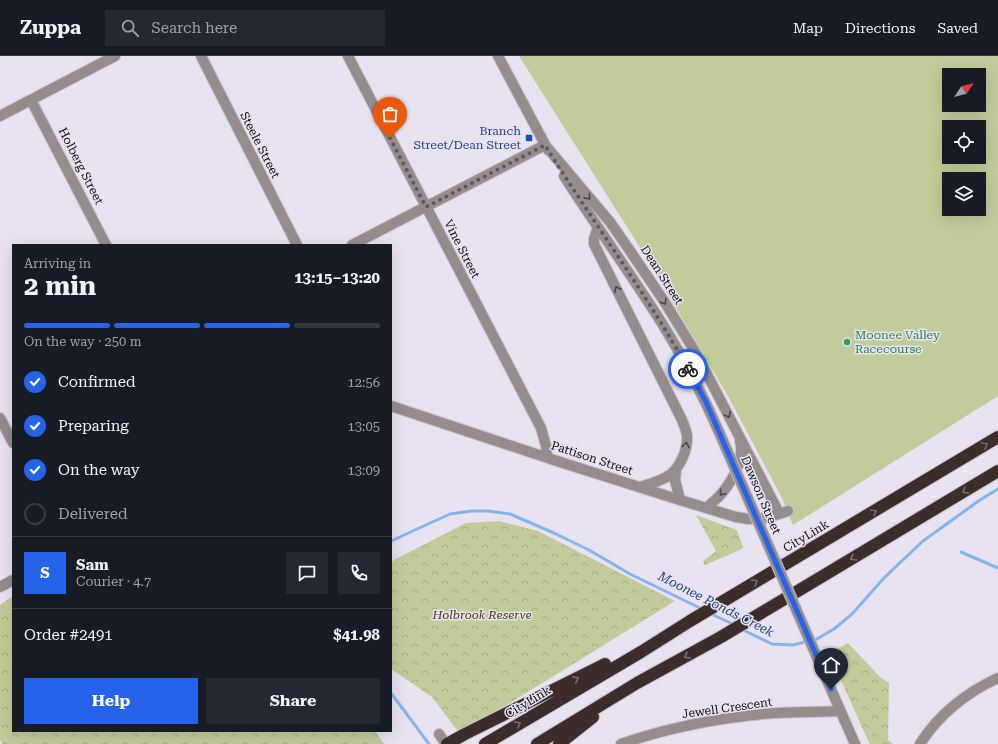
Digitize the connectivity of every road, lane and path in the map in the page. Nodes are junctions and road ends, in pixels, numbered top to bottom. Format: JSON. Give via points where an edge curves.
{"nodes":[{"id":1,"x":115,"y":56,"type":"edge"},
{"id":2,"x":200,"y":56,"type":"edge"},
{"id":3,"x":348,"y":56,"type":"edge"},
{"id":4,"x":498,"y":56,"type":"edge"},
{"id":5,"x":32,"y":100,"type":"junction"},
{"id":6,"x":0,"y":116,"type":"edge"},
{"id":7,"x":545,"y":145,"type":"junction"},
{"id":8,"x":426,"y":207,"type":"junction"},
{"id":9,"x":598,"y":227,"type":"junction"},
{"id":10,"x":105,"y":244,"type":"edge"},
{"id":11,"x":296,"y":244,"type":"edge"},
{"id":12,"x":354,"y":244,"type":"edge"},
{"id":13,"x":392,"y":406,"type":"edge"},
{"id":14,"x":0,"y":418,"type":"edge"},
{"id":15,"x":719,"y":432,"type":"joint"},
{"id":16,"x":737,"y":432,"type":"junction"},
{"id":17,"x":998,"y":437,"type":"edge"},
{"id":18,"x":12,"y":441,"type":"edge"},
{"id":19,"x":547,"y":457,"type":"junction"},
{"id":20,"x":676,"y":470,"type":"junction"},
{"id":21,"x":998,"y":471,"type":"edge"},
{"id":22,"x":640,"y":487,"type":"junction"},
{"id":23,"x":680,"y":500,"type":"junction"},
{"id":24,"x":706,"y":508,"type":"junction"},
{"id":25,"x":783,"y":512,"type":"joint"},
{"id":26,"x":12,"y":581,"type":"edge"},
{"id":27,"x":0,"y":587,"type":"edge"},
{"id":28,"x":690,"y":621,"type":"junction"},
{"id":29,"x":998,"y":678,"type":"edge"},
{"id":30,"x":637,"y":683,"type":"junction"},
{"id":31,"x":840,"y":711,"type":"junction"},
{"id":32,"x":439,"y":734,"type":"dead end"},
{"id":33,"x":446,"y":744,"type":"edge"},
{"id":34,"x":484,"y":744,"type":"edge"},
{"id":35,"x":537,"y":744,"type":"edge"},
{"id":36,"x":559,"y":744,"type":"edge"},
{"id":37,"x":621,"y":744,"type":"edge"},
{"id":38,"x":855,"y":744,"type":"edge"},
{"id":39,"x":920,"y":744,"type":"edge"}],
"edges":[{"from":1,"to":5,"type":"street"},
{"from":2,"to":11,"type":"street","name":"Steele Street"},
{"from":3,"to":8,"type":"street","name":"Vine Street"},
{"from":4,"to":7,"type":"street","name":"Dean Street"},
{"from":5,"to":6,"type":"street"},
{"from":5,"to":10,"type":"street","name":"Holberg Street"},
{"from":7,"to":8,"type":"street"},
{"from":7,"to":9,"type":"street","name":"Dean Street"},
{"from":7,"to":16,"type":"street","name":"Dean Street","one_way":true,"via":[[610,222],[640,264],[694,350]]},
{"from":8,"to":12,"type":"street"},
{"from":8,"to":19,"type":"street","name":"Vine Street","via":[[540,428]]},
{"from":9,"to":15,"type":"street","name":"Dean Street","via":[[664,325],[706,402]]},
{"from":20,"to":9,"type":"street","one_way":true,"via":[[681,462],[687,435],[682,420],[594,244]]},
{"from":13,"to":19,"type":"street","name":"Pattison Street"},
{"from":14,"to":18,"type":"street"},
{"from":15,"to":31,"type":"street","name":"Dawson Street","bridge":true},
{"from":16,"to":24,"type":"street","name":"Dean Street","one_way":true,"via":[[741,446],[737,467],[728,485]]},
{"from":16,"to":25,"type":"street","name":"Dean Street"},
{"from":28,"to":17,"type":"highway","name":"CityLink","one_way":true},
{"from":19,"to":22,"type":"street","name":"Pattison Street"},
{"from":20,"to":22,"type":"street","via":[[662,479]]},
{"from":20,"to":23,"type":"street","via":[[675,480]]},
{"from":21,"to":30,"type":"highway","one_way":true,"via":[[721,637]]},
{"from":22,"to":23,"type":"street","name":"Pattison Street"},
{"from":23,"to":24,"type":"street","name":"Pattison Street"},
{"from":24,"to":25,"type":"street","name":"Pattison Street","via":[[748,519],[766,518]]},
{"from":26,"to":27,"type":"street"},
{"from":33,"to":28,"type":"highway","one_way":true},
{"from":34,"to":28,"type":"highway","name":"CityLink","one_way":true},
{"from":29,"to":39,"type":"street","via":[[959,701],[936,722]]},
{"from":30,"to":35,"type":"highway"},
{"from":30,"to":36,"type":"highway"},
{"from":31,"to":37,"type":"street","name":"Jewell Crescent","via":[[776,713],[717,720],[676,728]]},
{"from":31,"to":38,"type":"street","name":"Dawson Street"},
{"from":32,"to":33,"type":"street"}]}
